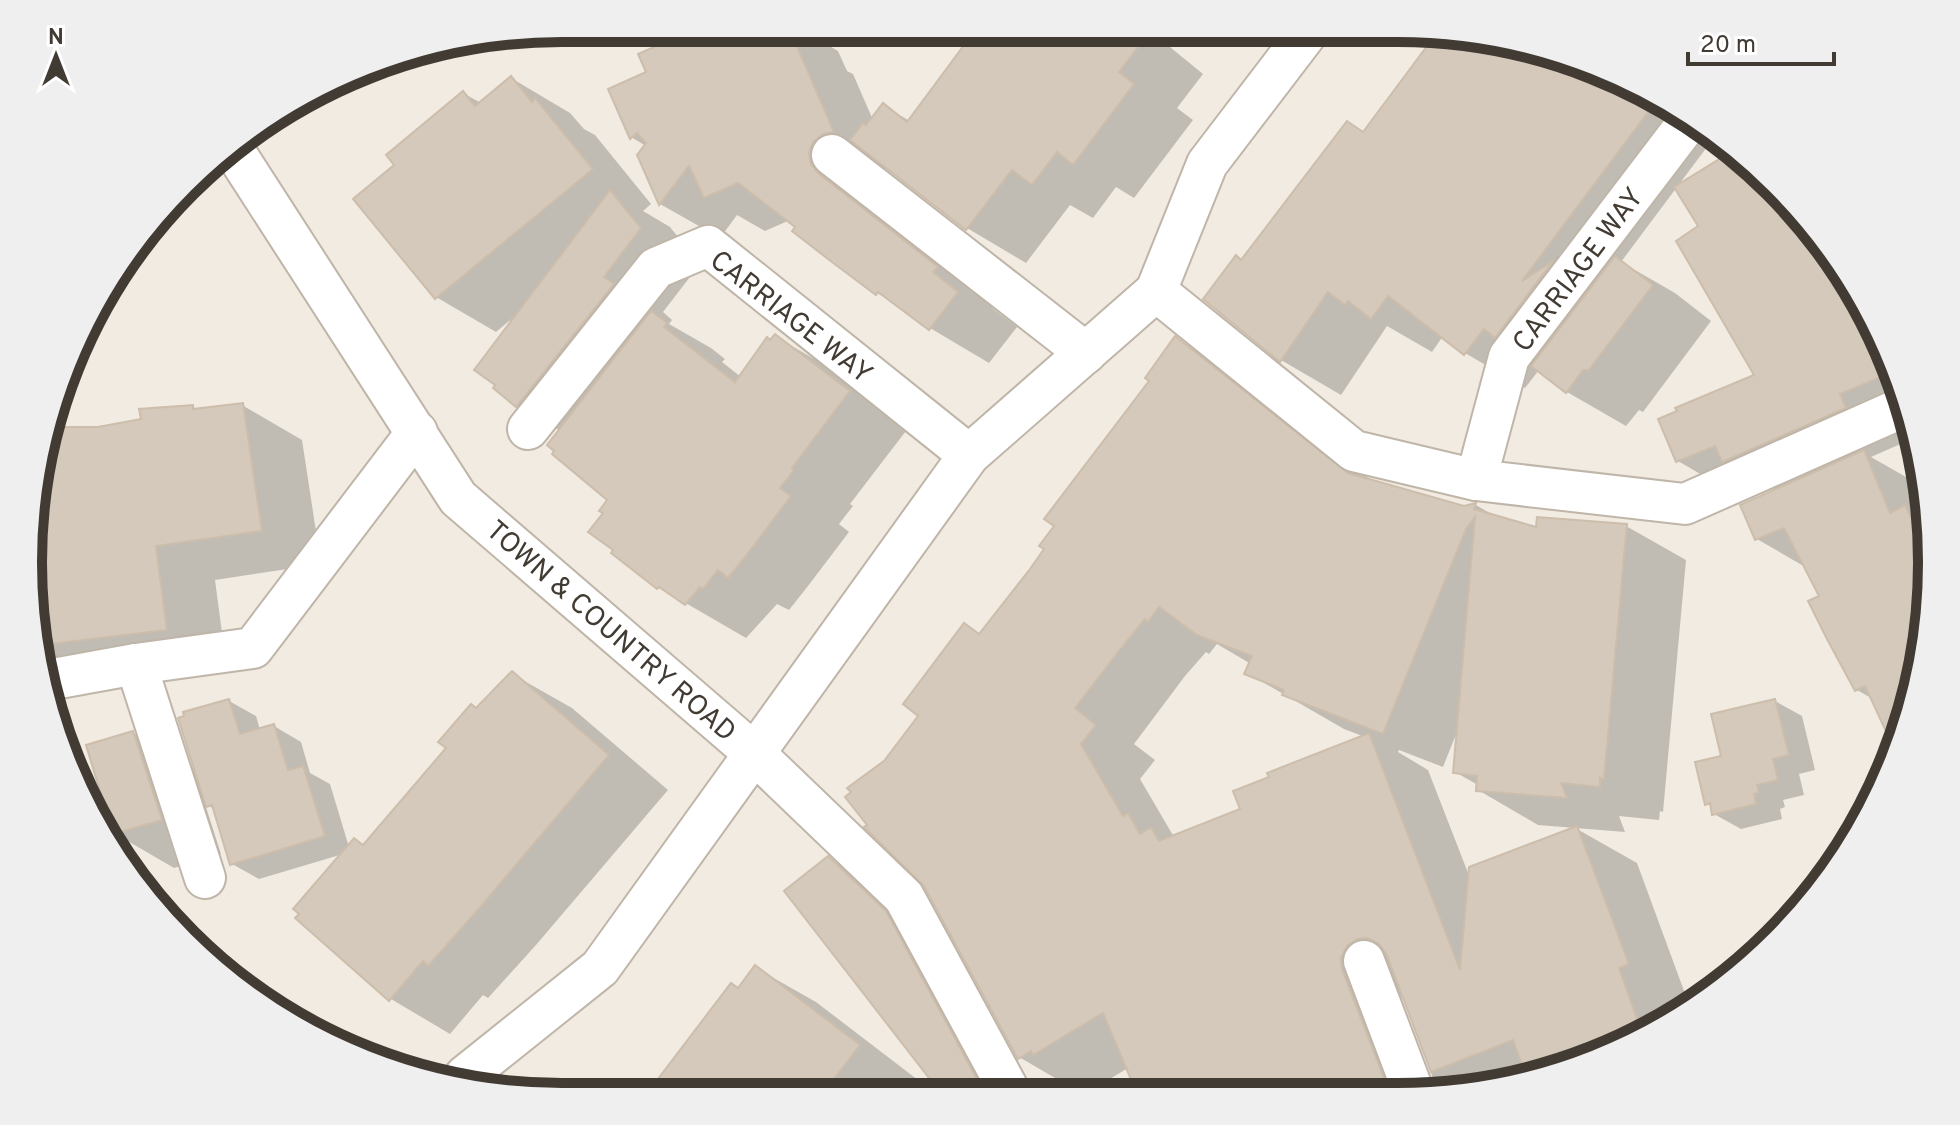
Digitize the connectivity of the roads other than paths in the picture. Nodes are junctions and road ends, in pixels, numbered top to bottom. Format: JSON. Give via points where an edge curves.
{"nodes":[{"id":1,"x":1300,"y":42,"type":"edge"},
{"id":2,"x":1684,"y":128,"type":"edge"},
{"id":3,"x":832,"y":155,"type":"dead end"},
{"id":4,"x":238,"y":156,"type":"edge"},
{"id":5,"x":1156,"y":291,"type":"junction"},
{"id":6,"x":1086,"y":353,"type":"junction"},
{"id":7,"x":1895,"y":411,"type":"edge"},
{"id":8,"x":528,"y":429,"type":"dead end"},
{"id":9,"x":417,"y":432,"type":"junction"},
{"id":10,"x":969,"y":455,"type":"junction"},
{"id":11,"x":1476,"y":480,"type":"junction"},
{"id":12,"x":136,"y":664,"type":"junction"},
{"id":13,"x":56,"y":679,"type":"edge"},
{"id":14,"x":755,"y":754,"type":"junction"},
{"id":15,"x":205,"y":878,"type":"dead end"},
{"id":16,"x":1364,"y":961,"type":"dead end"},
{"id":17,"x":467,"y":1074,"type":"edge"},
{"id":18,"x":1005,"y":1083,"type":"edge"},
{"id":19,"x":1410,"y":1083,"type":"edge"}],
"edges":[{"from":1,"to":5,"type":"street","via":[[1207,164]]},
{"from":2,"to":11,"type":"street","name":"CARRIAGE WAY","via":[[1509,357]]},
{"from":3,"to":6,"type":"street"},
{"from":4,"to":9,"type":"street","name":"TOWN & COUNTRY ROAD"},
{"from":5,"to":6,"type":"street"},
{"from":5,"to":11,"type":"street","via":[[1354,451]]},
{"from":6,"to":10,"type":"street"},
{"from":7,"to":11,"type":"street","via":[[1685,504]]},
{"from":8,"to":10,"type":"street","name":"CARRIAGE WAY","via":[[656,268],[708,246]]},
{"from":9,"to":12,"type":"street","via":[[253,648]]},
{"from":9,"to":14,"type":"street","name":"TOWN & COUNTRY ROAD","via":[[458,498]]},
{"from":10,"to":14,"type":"street"},
{"from":12,"to":13,"type":"street"},
{"from":12,"to":15,"type":"street"},
{"from":14,"to":17,"type":"street","via":[[600,968]]},
{"from":14,"to":18,"type":"street","name":"TOWN & COUNTRY ROAD","via":[[904,897]]},
{"from":16,"to":19,"type":"street"}]}
